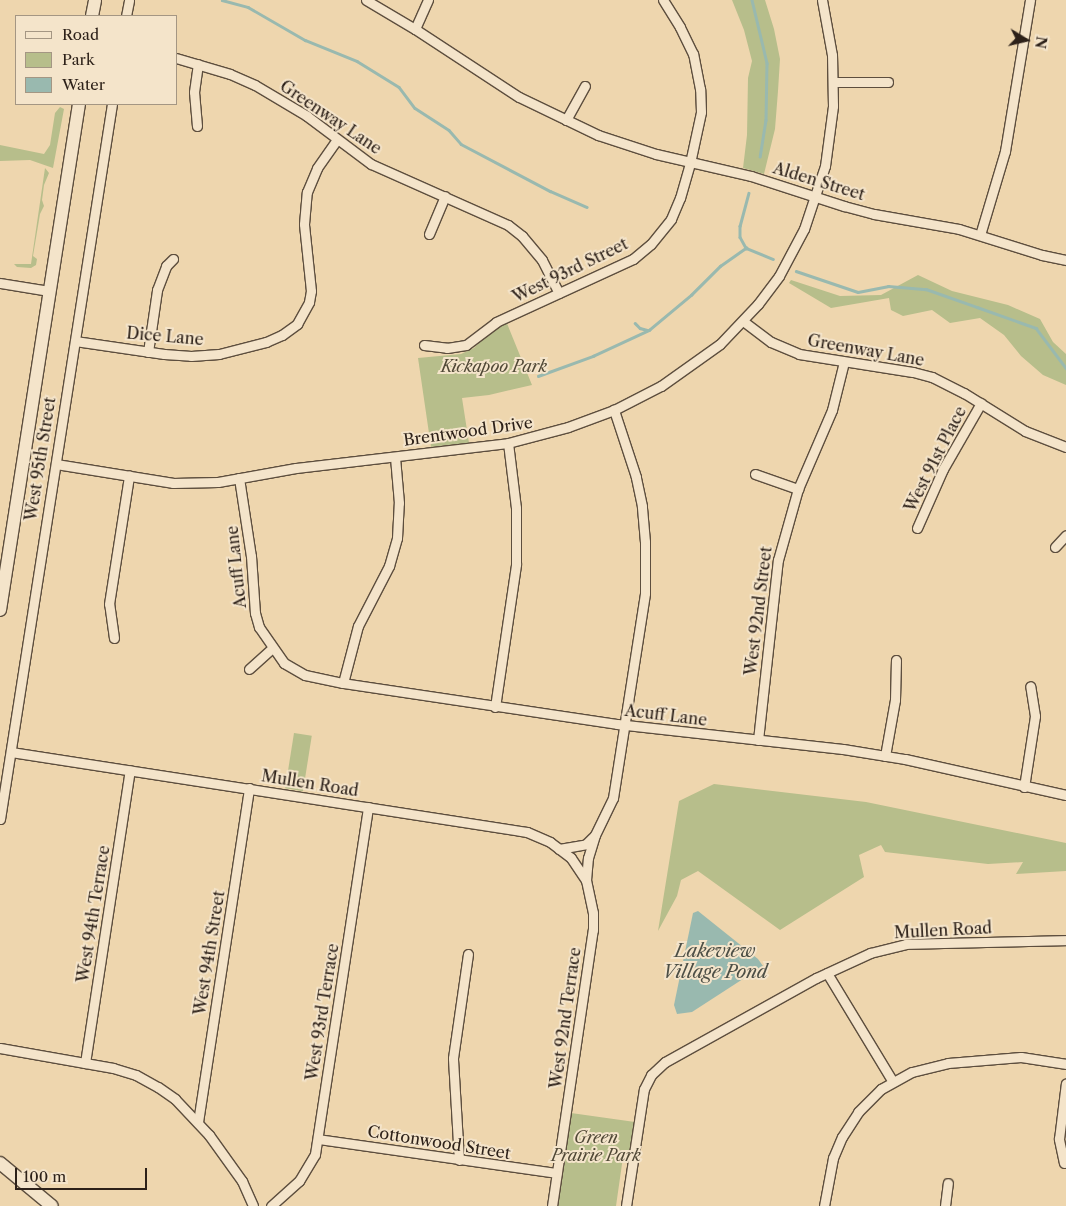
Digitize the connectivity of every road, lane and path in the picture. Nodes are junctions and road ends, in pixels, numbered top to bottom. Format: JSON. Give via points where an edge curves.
{"nodes":[{"id":1,"x":95,"y":0,"type":"edge"},
{"id":2,"x":129,"y":0,"type":"edge"},
{"id":3,"x":366,"y":0,"type":"edge"},
{"id":4,"x":428,"y":0,"type":"edge"},
{"id":5,"x":662,"y":0,"type":"edge"},
{"id":6,"x":822,"y":0,"type":"edge"},
{"id":7,"x":1030,"y":0,"type":"edge"},
{"id":8,"x":92,"y":15,"type":"edge"},
{"id":9,"x":126,"y":15,"type":"edge"},
{"id":10,"x":415,"y":29,"type":"junction"},
{"id":11,"x":178,"y":59,"type":"edge"},
{"id":12,"x":198,"y":64,"type":"junction"},
{"id":13,"x":833,"y":82,"type":"junction"},
{"id":14,"x":888,"y":82,"type":"dead end"},
{"id":15,"x":585,"y":86,"type":"dead end"},
{"id":16,"x":79,"y":105,"type":"edge"},
{"id":17,"x":112,"y":105,"type":"edge"},
{"id":18,"x":566,"y":120,"type":"junction"},
{"id":19,"x":197,"y":126,"type":"dead end"},
{"id":20,"x":338,"y":139,"type":"junction"},
{"id":21,"x":690,"y":163,"type":"junction"},
{"id":22,"x":445,"y":196,"type":"junction"},
{"id":23,"x":816,"y":197,"type":"junction"},
{"id":24,"x":429,"y":234,"type":"dead end"},
{"id":25,"x":980,"y":235,"type":"junction"},
{"id":26,"x":173,"y":259,"type":"dead end"},
{"id":27,"x":1066,"y":260,"type":"edge"},
{"id":28,"x":0,"y":283,"type":"edge"},
{"id":29,"x":49,"y":291,"type":"junction"},
{"id":30,"x":559,"y":293,"type":"junction"},
{"id":31,"x":742,"y":321,"type":"junction"},
{"id":32,"x":75,"y":341,"type":"junction"},
{"id":33,"x":424,"y":345,"type":"dead end"},
{"id":34,"x":148,"y":352,"type":"junction"},
{"id":35,"x":844,"y":362,"type":"junction"},
{"id":36,"x":981,"y":403,"type":"junction"},
{"id":37,"x":614,"y":410,"type":"junction"},
{"id":38,"x":508,"y":443,"type":"junction"},
{"id":39,"x":1066,"y":447,"type":"edge"},
{"id":40,"x":395,"y":457,"type":"junction"},
{"id":41,"x":56,"y":464,"type":"junction"},
{"id":42,"x":755,"y":474,"type":"dead end"},
{"id":43,"x":129,"y":476,"type":"junction"},
{"id":44,"x":239,"y":478,"type":"junction"},
{"id":45,"x":798,"y":488,"type":"junction"},
{"id":46,"x":917,"y":528,"type":"dead end"},
{"id":47,"x":1066,"y":536,"type":"edge"},
{"id":48,"x":1056,"y":547,"type":"dead end"},
{"id":49,"x":0,"y":610,"type":"edge"},
{"id":50,"x":114,"y":638,"type":"dead end"},
{"id":51,"x":272,"y":648,"type":"junction"},
{"id":52,"x":896,"y":660,"type":"dead end"},
{"id":53,"x":249,"y":669,"type":"dead end"},
{"id":54,"x":343,"y":683,"type":"junction"},
{"id":55,"x":1030,"y":686,"type":"dead end"},
{"id":56,"x":496,"y":707,"type":"junction"},
{"id":57,"x":625,"y":725,"type":"junction"},
{"id":58,"x":758,"y":740,"type":"junction"},
{"id":59,"x":11,"y":752,"type":"junction"},
{"id":60,"x":885,"y":756,"type":"junction"},
{"id":61,"x":130,"y":770,"type":"junction"},
{"id":62,"x":1024,"y":787,"type":"junction"},
{"id":63,"x":249,"y":788,"type":"junction"},
{"id":64,"x":1066,"y":795,"type":"edge"},
{"id":65,"x":368,"y":807,"type":"junction"},
{"id":66,"x":0,"y":819,"type":"edge"},
{"id":67,"x":595,"y":835,"type":"junction"},
{"id":68,"x":559,"y":849,"type":"junction"},
{"id":69,"x":586,"y":880,"type":"junction"},
{"id":70,"x":1066,"y":940,"type":"edge"},
{"id":71,"x":468,"y":954,"type":"dead end"},
{"id":72,"x":828,"y":973,"type":"junction"},
{"id":73,"x":0,"y":1048,"type":"edge"},
{"id":74,"x":85,"y":1062,"type":"junction"},
{"id":75,"x":1066,"y":1064,"type":"edge"},
{"id":76,"x":893,"y":1082,"type":"junction"},
{"id":77,"x":1066,"y":1083,"type":"edge"},
{"id":78,"x":198,"y":1122,"type":"junction"},
{"id":79,"x":318,"y":1138,"type":"junction"},
{"id":80,"x":459,"y":1160,"type":"junction"},
{"id":81,"x":0,"y":1163,"type":"edge"},
{"id":82,"x":1064,"y":1163,"type":"dead end"},
{"id":83,"x":557,"y":1173,"type":"junction"},
{"id":84,"x":948,"y":1183,"type":"dead end"},
{"id":85,"x":52,"y":1206,"type":"edge"},
{"id":86,"x":253,"y":1206,"type":"edge"},
{"id":87,"x":271,"y":1206,"type":"edge"},
{"id":88,"x":552,"y":1206,"type":"edge"},
{"id":89,"x":626,"y":1206,"type":"edge"},
{"id":90,"x":824,"y":1206,"type":"edge"},
{"id":91,"x":945,"y":1206,"type":"edge"}],
"edges":[{"from":1,"to":8,"type":"main road"},
{"from":2,"to":9,"type":"street"},
{"from":3,"to":10,"type":"street","name":"Alden Street"},
{"from":4,"to":10,"type":"street"},
{"from":5,"to":21,"type":"street","name":"West 93rd Street","via":[[685,35],[698,71],[700,112]]},
{"from":6,"to":13,"type":"street","name":"Brentwood Drive","via":[[831,47]]},
{"from":7,"to":25,"type":"street","via":[[1005,151]]},
{"from":10,"to":18,"type":"street","name":"Alden Street","via":[[508,90]]},
{"from":11,"to":12,"type":"street","name":"Greenway Lane"},
{"from":12,"to":19,"type":"street","via":[[194,92]]},
{"from":12,"to":20,"type":"street","name":"Greenway Lane","via":[[255,85],[286,102]]},
{"from":13,"to":14,"type":"street"},
{"from":13,"to":23,"type":"street","name":"Brentwood Drive","via":[[830,137]]},
{"from":15,"to":18,"type":"street"},
{"from":16,"to":29,"type":"main road","name":"West 95th Street"},
{"from":17,"to":32,"type":"street","name":"West 95th Street"},
{"from":18,"to":21,"type":"street","name":"Alden Street","via":[[628,146]]},
{"from":20,"to":22,"type":"street","name":"Greenway Lane","via":[[371,164]]},
{"from":20,"to":34,"type":"street","name":"Dice Lane","via":[[317,168],[305,201],[310,292],[302,317],[282,335],[240,350],[191,356]]},
{"from":21,"to":23,"type":"street","name":"Alden Street","via":[[751,176]]},
{"from":21,"to":30,"type":"street","name":"West 93rd Street","via":[[671,219],[650,244],[633,259]]},
{"from":22,"to":24,"type":"street"},
{"from":22,"to":30,"type":"street","name":"Greenway Lane","via":[[499,220],[522,236],[542,260]]},
{"from":23,"to":25,"type":"street","name":"Alden Street","via":[[874,214]]},
{"from":23,"to":31,"type":"street","name":"Brentwood Drive","via":[[794,250],[779,276]]},
{"from":25,"to":27,"type":"street","name":"Alden Street"},
{"from":26,"to":34,"type":"street","via":[[166,266],[157,290]]},
{"from":28,"to":29,"type":"street"},
{"from":29,"to":49,"type":"main road","name":"West 95th Street"},
{"from":30,"to":33,"type":"street","name":"West 93rd Street","via":[[496,322],[466,345],[447,348]]},
{"from":31,"to":35,"type":"street","name":"Greenway Lane","via":[[789,351]]},
{"from":31,"to":37,"type":"street","name":"Brentwood Drive","via":[[720,344],[686,370]]},
{"from":32,"to":34,"type":"street","name":"Dice Lane"},
{"from":32,"to":41,"type":"street","name":"West 95th Street"},
{"from":35,"to":36,"type":"street","name":"Greenway Lane","via":[[913,372],[950,385]]},
{"from":35,"to":45,"type":"street","name":"West 92nd Street","via":[[832,410]]},
{"from":36,"to":39,"type":"street","name":"Greenway Lane","via":[[1025,431]]},
{"from":36,"to":46,"type":"street","name":"West 91st Place","via":[[943,469]]},
{"from":37,"to":38,"type":"street","name":"Brentwood Drive","via":[[568,427]]},
{"from":37,"to":57,"type":"street","name":"West 92nd Terrace","via":[[636,477],[645,542],[645,593]]},
{"from":38,"to":40,"type":"street","name":"Brentwood Drive"},
{"from":38,"to":56,"type":"street","via":[[516,508],[516,564]]},
{"from":40,"to":44,"type":"street","name":"Brentwood Drive"},
{"from":40,"to":54,"type":"street","via":[[398,538],[389,566],[358,626]]},
{"from":41,"to":43,"type":"street","name":"Brentwood Drive"},
{"from":41,"to":59,"type":"street","name":"West 95th Street"},
{"from":42,"to":45,"type":"street"},
{"from":43,"to":44,"type":"street","name":"Brentwood Drive","via":[[198,484]]},
{"from":43,"to":50,"type":"street","via":[[109,604]]},
{"from":44,"to":51,"type":"street","name":"Acuff Lane","via":[[251,556],[255,612],[259,627]]},
{"from":45,"to":58,"type":"street","name":"West 92nd Street","via":[[775,579]]},
{"from":47,"to":48,"type":"street"},
{"from":51,"to":53,"type":"street"},
{"from":51,"to":54,"type":"street","name":"Acuff Lane","via":[[284,663],[305,675]]},
{"from":52,"to":60,"type":"street","via":[[895,700]]},
{"from":54,"to":56,"type":"street","name":"Acuff Lane"},
{"from":55,"to":62,"type":"street","via":[[1036,716]]},
{"from":56,"to":57,"type":"street","name":"Acuff Lane"},
{"from":57,"to":58,"type":"street","name":"Acuff Lane"},
{"from":57,"to":67,"type":"street","name":"West 92nd Terrace","via":[[612,798]]},
{"from":58,"to":60,"type":"street","name":"Acuff Lane"},
{"from":59,"to":61,"type":"street","name":"Mullen Road"},
{"from":59,"to":66,"type":"street","name":"West 95th Street"},
{"from":60,"to":62,"type":"street","name":"Acuff Lane"},
{"from":61,"to":63,"type":"street","name":"Mullen Road"},
{"from":61,"to":74,"type":"street","name":"West 94th Terrace"},
{"from":62,"to":64,"type":"street","name":"Acuff Lane"},
{"from":63,"to":65,"type":"street","name":"Mullen Road"},
{"from":63,"to":78,"type":"street","name":"West 94th Street"},
{"from":65,"to":68,"type":"street","name":"Mullen Road","via":[[527,832]]},
{"from":65,"to":79,"type":"street","name":"West 93rd Terrace"},
{"from":67,"to":68,"type":"street","via":[[586,844]]},
{"from":67,"to":69,"type":"street","name":"West 92nd Terrace"},
{"from":68,"to":69,"type":"street","name":"Mullen Road","via":[[571,858]]},
{"from":69,"to":83,"type":"street","name":"West 92nd Terrace","via":[[593,930]]},
{"from":70,"to":72,"type":"street","name":"Mullen Road","via":[[906,944],[870,953]]},
{"from":71,"to":80,"type":"street","via":[[453,1058]]},
{"from":72,"to":76,"type":"street"},
{"from":72,"to":89,"type":"street","via":[[665,1062],[651,1075],[644,1088]]},
{"from":73,"to":74,"type":"street"},
{"from":74,"to":78,"type":"street","via":[[136,1075],[158,1086]]},
{"from":75,"to":76,"type":"street","via":[[1021,1057],[948,1063],[912,1072]]},
{"from":76,"to":90,"type":"street","via":[[874,1095],[847,1128],[834,1158]]},
{"from":77,"to":82,"type":"street","via":[[1059,1139]]},
{"from":78,"to":86,"type":"street","via":[[236,1171]]},
{"from":79,"to":80,"type":"street","name":"Cottonwood Street"},
{"from":79,"to":87,"type":"street","name":"West 93rd Terrace","via":[[315,1154],[299,1181]]},
{"from":80,"to":83,"type":"street","name":"Cottonwood Street"},
{"from":81,"to":85,"type":"main road"},
{"from":83,"to":88,"type":"street","name":"West 92nd Terrace"},
{"from":84,"to":91,"type":"street"}]}
